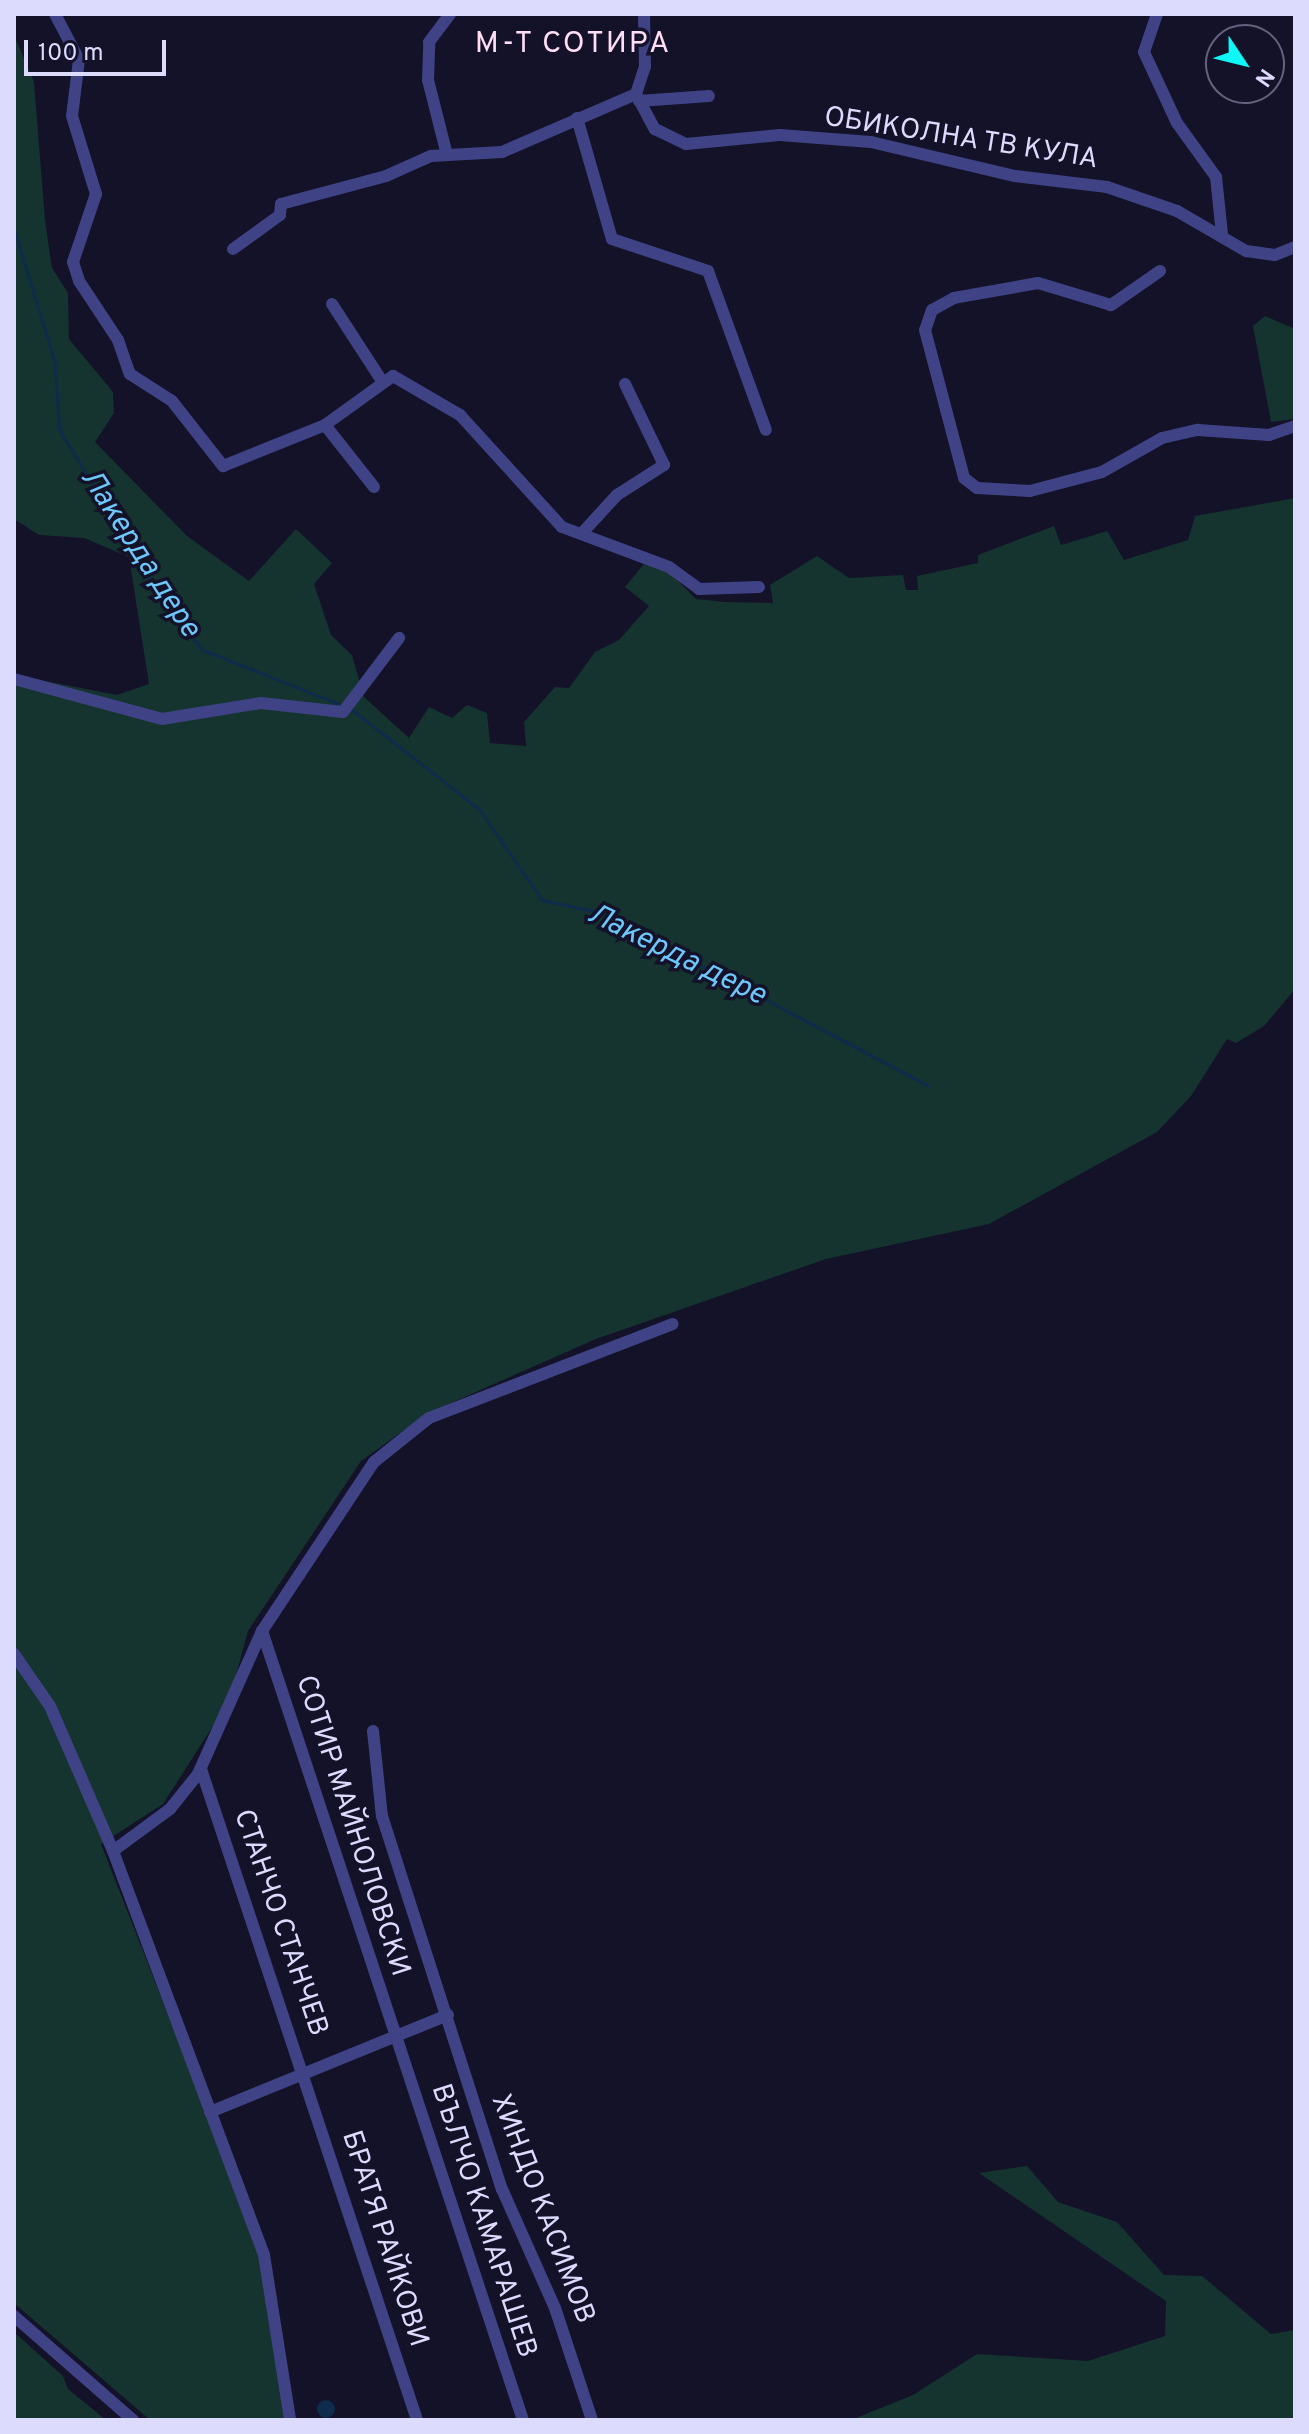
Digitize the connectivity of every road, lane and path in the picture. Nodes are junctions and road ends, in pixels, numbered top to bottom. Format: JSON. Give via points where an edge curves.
{"nodes":[{"id":1,"x":55,"y":14,"type":"edge"},
{"id":2,"x":450,"y":14,"type":"edge"},
{"id":3,"x":644,"y":14,"type":"edge"},
{"id":4,"x":1157,"y":14,"type":"edge"},
{"id":5,"x":709,"y":96,"type":"dead end"},
{"id":6,"x":638,"y":98,"type":"junction"},
{"id":7,"x":577,"y":118,"type":"junction"},
{"id":8,"x":447,"y":155,"type":"junction"},
{"id":9,"x":1222,"y":234,"type":"junction"},
{"id":10,"x":233,"y":249,"type":"dead end"},
{"id":11,"x":1294,"y":250,"type":"edge"},
{"id":12,"x":1160,"y":271,"type":"dead end"},
{"id":13,"x":332,"y":304,"type":"dead end"},
{"id":14,"x":382,"y":381,"type":"junction"},
{"id":15,"x":625,"y":384,"type":"dead end"},
{"id":16,"x":325,"y":425,"type":"junction"},
{"id":17,"x":1295,"y":426,"type":"edge"},
{"id":18,"x":766,"y":430,"type":"dead end"},
{"id":19,"x":374,"y":487,"type":"dead end"},
{"id":20,"x":584,"y":531,"type":"junction"},
{"id":21,"x":759,"y":587,"type":"dead end"},
{"id":22,"x":399,"y":638,"type":"dead end"},
{"id":23,"x":14,"y":679,"type":"edge"},
{"id":24,"x":672,"y":1324,"type":"dead end"},
{"id":25,"x":262,"y":1631,"type":"junction"},
{"id":26,"x":14,"y":1654,"type":"edge"},
{"id":27,"x":373,"y":1731,"type":"dead end"},
{"id":28,"x":201,"y":1769,"type":"junction"},
{"id":29,"x":113,"y":1851,"type":"junction"},
{"id":30,"x":448,"y":2015,"type":"junction"},
{"id":31,"x":398,"y":2036,"type":"junction"},
{"id":32,"x":306,"y":2073,"type":"junction"},
{"id":33,"x":210,"y":2112,"type":"junction"},
{"id":34,"x":14,"y":2316,"type":"edge"},
{"id":35,"x":133,"y":2420,"type":"edge"},
{"id":36,"x":290,"y":2420,"type":"edge"},
{"id":37,"x":417,"y":2420,"type":"edge"},
{"id":38,"x":523,"y":2420,"type":"edge"},
{"id":39,"x":592,"y":2420,"type":"edge"}],
"edges":[{"from":1,"to":16,"type":"street","via":[[79,60],[72,116],[96,194],[73,262],[130,374],[172,401],[223,466]]},
{"from":2,"to":8,"type":"street","via":[[434,29],[428,80]]},
{"from":3,"to":6,"type":"street","via":[[645,67]]},
{"from":4,"to":9,"type":"street","via":[[1144,52],[1177,123],[1216,177]]},
{"from":5,"to":6,"type":"street"},
{"from":6,"to":7,"type":"street"},
{"from":6,"to":9,"type":"street","name":"ОБИКОЛНА ТВ КУЛА","via":[[655,129],[686,144],[780,135],[871,142],[1015,176],[1107,187]]},
{"from":7,"to":8,"type":"street","via":[[502,152]]},
{"from":7,"to":18,"type":"street","via":[[617,243],[708,271]]},
{"from":8,"to":10,"type":"street","via":[[281,204],[280,215]]},
{"from":9,"to":11,"type":"street","name":"ОБИКОЛНА ТВ КУЛА","via":[[1259,254]]},
{"from":12,"to":17,"type":"street","via":[[1111,305],[1038,283],[938,304],[925,330],[964,478],[1009,493],[1102,472],[1162,438],[1198,430],[1269,435]]},
{"from":13,"to":14,"type":"street"},
{"from":14,"to":16,"type":"street"},
{"from":14,"to":20,"type":"street","via":[[393,376],[460,415],[560,525]]},
{"from":15,"to":20,"type":"street","via":[[664,465],[617,495]]},
{"from":16,"to":19,"type":"street"},
{"from":20,"to":21,"type":"street","via":[[669,567],[699,589]]},
{"from":22,"to":23,"type":"street","via":[[347,707],[261,703],[162,719]]},
{"from":24,"to":25,"type":"street","via":[[429,1418],[365,1473]]},
{"from":25,"to":28,"type":"street"},
{"from":25,"to":31,"type":"street","name":"СОТИР МАЙНОЛОВСКИ"},
{"from":26,"to":29,"type":"street","via":[[50,1706]]},
{"from":27,"to":30,"type":"street","name":"ХИНДО КАСИМОВ","via":[[382,1816]]},
{"from":28,"to":29,"type":"street","via":[[170,1809]]},
{"from":28,"to":32,"type":"street","name":"СТАНЧО СТАНЧЕВ"},
{"from":29,"to":33,"type":"street"},
{"from":30,"to":31,"type":"street"},
{"from":30,"to":39,"type":"street","name":"ХИНДО КАСИМОВ","via":[[502,2189],[555,2308]]},
{"from":31,"to":32,"type":"street"},
{"from":31,"to":38,"type":"street","name":"ВЪЛЧО КАМАРАШЕВ"},
{"from":32,"to":33,"type":"street"},
{"from":32,"to":37,"type":"street","name":"БРАТЯ РАЙКОВИ"},
{"from":33,"to":36,"type":"street","via":[[264,2255]]},
{"from":34,"to":35,"type":"street"}]}
